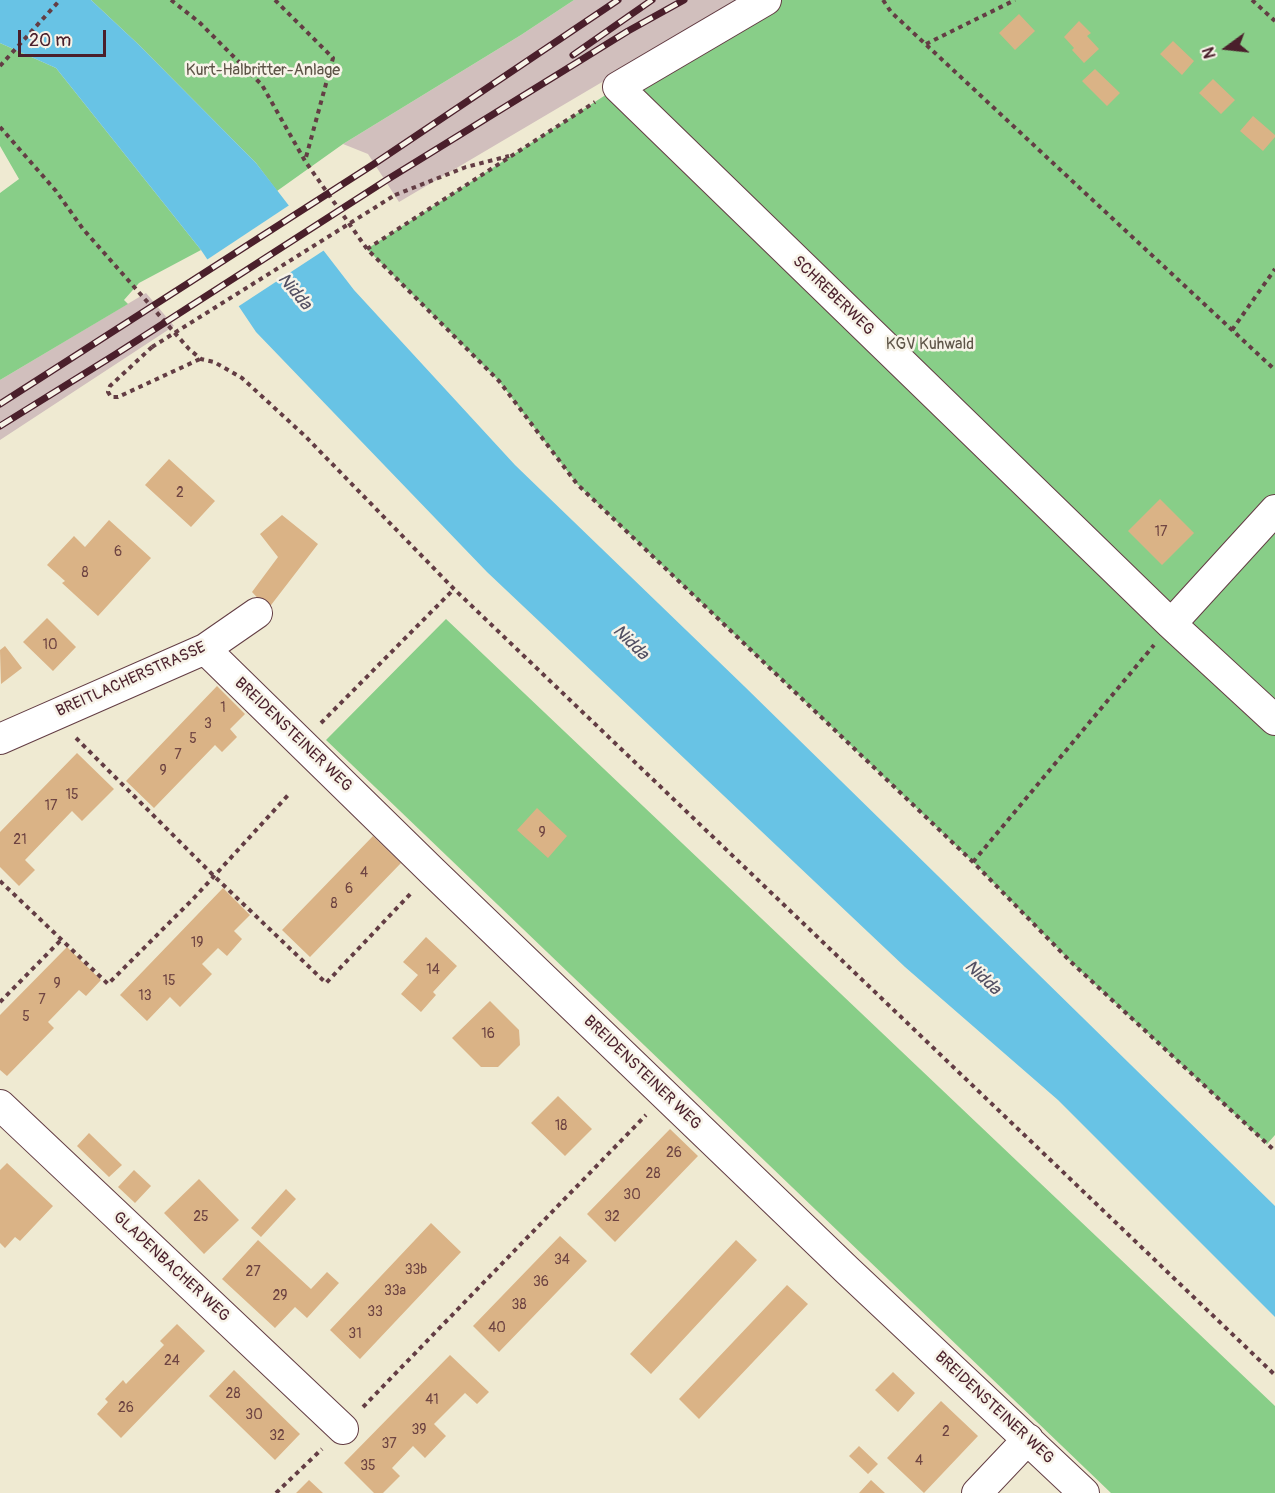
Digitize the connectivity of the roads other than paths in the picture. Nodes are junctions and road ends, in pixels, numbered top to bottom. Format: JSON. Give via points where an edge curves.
{"nodes":[{"id":1,"x":766,"y":0,"type":"edge"},
{"id":2,"x":1275,"y":510,"type":"edge"},
{"id":3,"x":257,"y":613,"type":"dead end"},
{"id":4,"x":1171,"y":624,"type":"junction"},
{"id":5,"x":205,"y":649,"type":"junction"},
{"id":6,"x":1275,"y":720,"type":"edge"},
{"id":7,"x":0,"y":739,"type":"edge"},
{"id":8,"x":0,"y":1105,"type":"edge"},
{"id":9,"x":343,"y":1429,"type":"road end"},
{"id":10,"x":1028,"y":1439,"type":"junction"},
{"id":11,"x":977,"y":1493,"type":"edge"},
{"id":12,"x":1084,"y":1493,"type":"edge"}],
"edges":[{"from":1,"to":4,"type":"street","name":"SCHREBERWEG","via":[[618,87]]},
{"from":2,"to":4,"type":"street"},
{"from":3,"to":5,"type":"street","name":"BREITLACHERSTRASSE"},
{"from":4,"to":6,"type":"street","name":"SCHREBERWEG"},
{"from":5,"to":7,"type":"street","name":"BREITLACHERSTRASSE"},
{"from":5,"to":10,"type":"street","name":"BREIDENSTEINER WEG","via":[[847,1270]]},
{"from":8,"to":9,"type":"street","name":"GLADENBACHER WEG"},
{"from":10,"to":11,"type":"street"},
{"from":10,"to":12,"type":"street","name":"BREIDENSTEINER WEG"}]}
